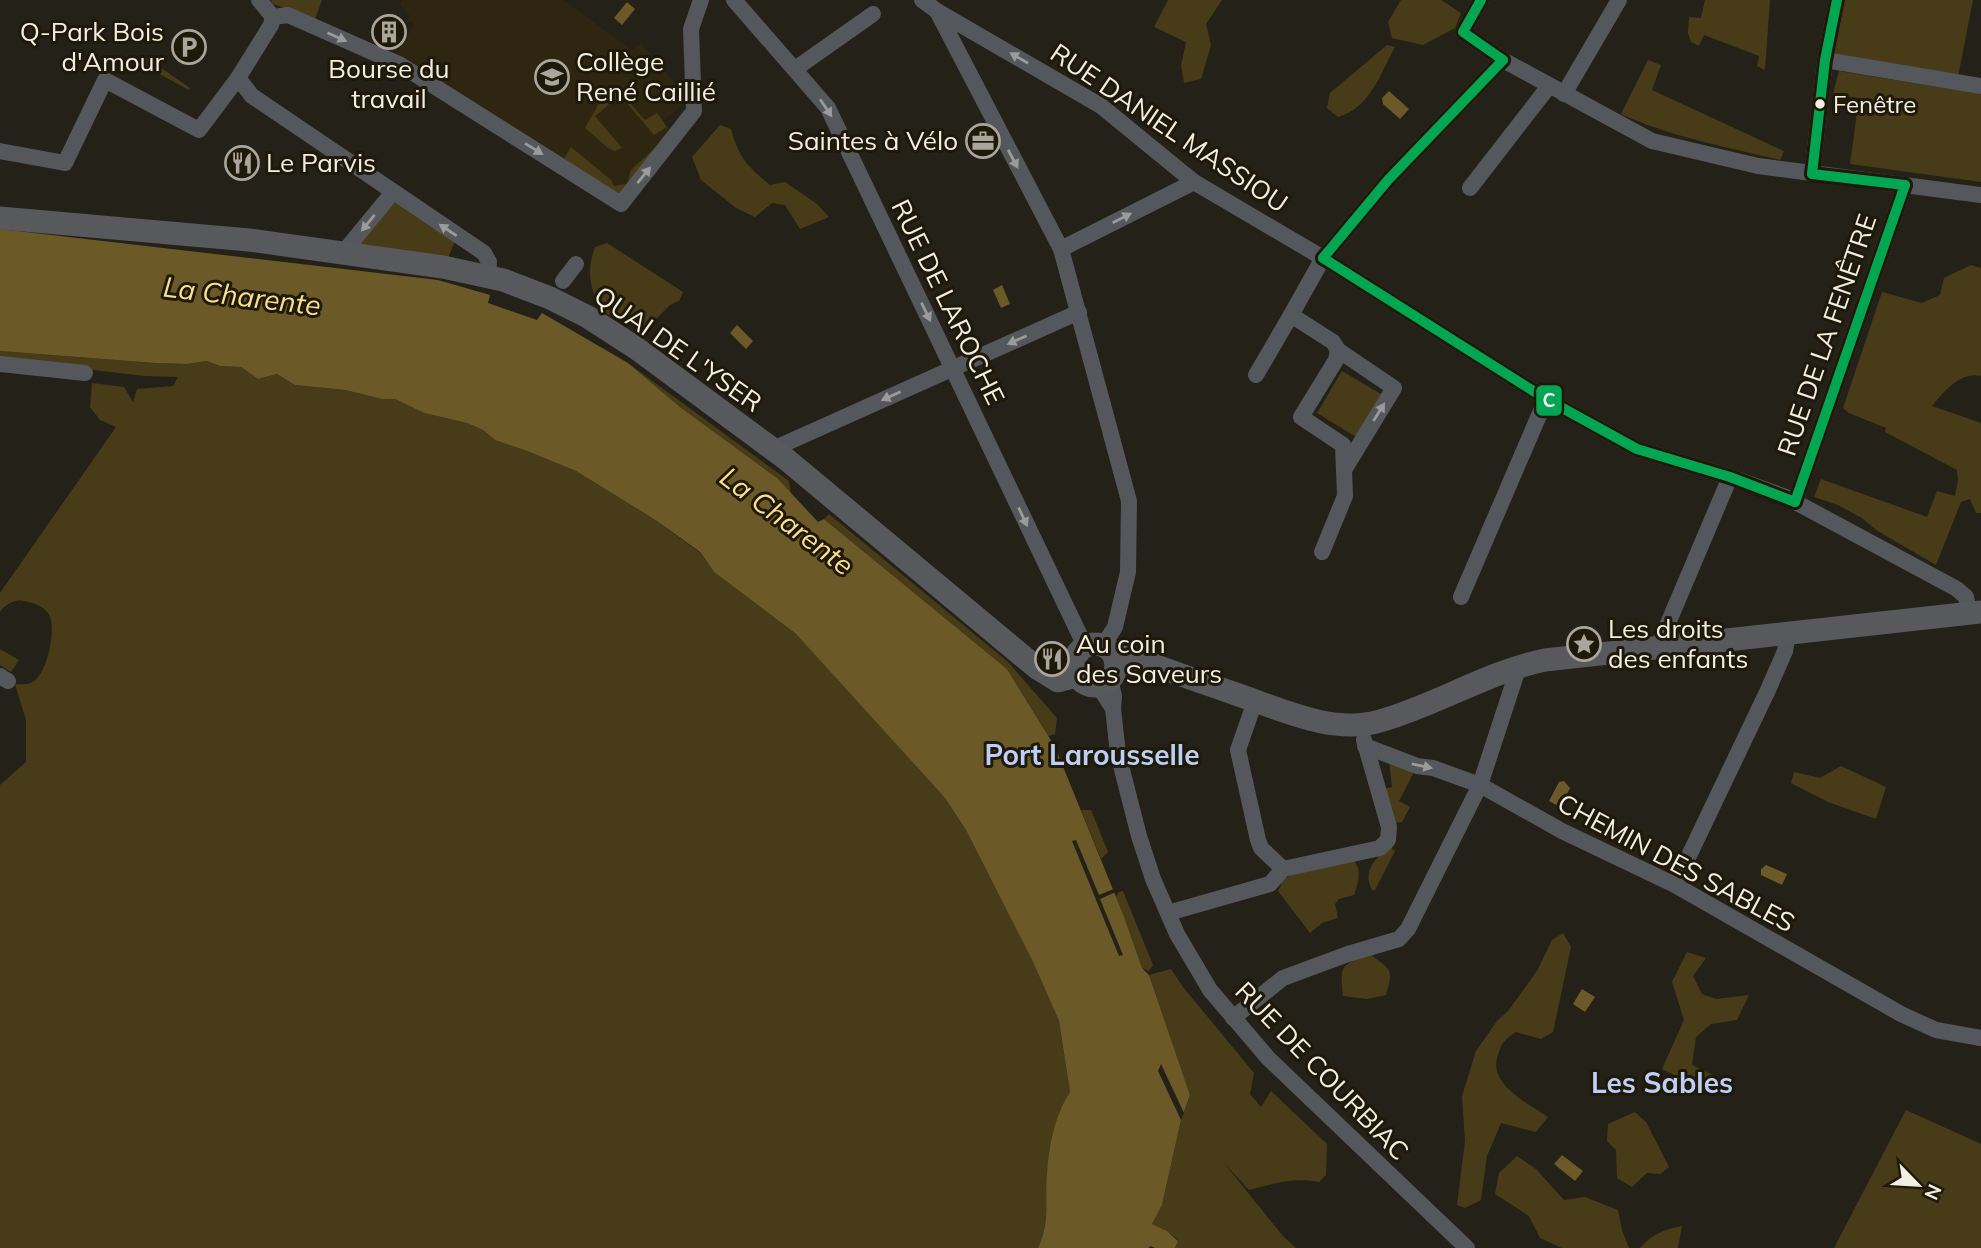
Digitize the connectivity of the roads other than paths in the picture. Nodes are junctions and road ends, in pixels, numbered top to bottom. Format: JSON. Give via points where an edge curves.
{"nodes":[{"id":1,"x":259,"y":0,"type":"edge"},
{"id":2,"x":701,"y":0,"type":"edge"},
{"id":3,"x":734,"y":0,"type":"edge"},
{"id":4,"x":922,"y":0,"type":"edge"},
{"id":5,"x":1481,"y":0,"type":"edge"},
{"id":6,"x":1619,"y":0,"type":"edge"},
{"id":7,"x":1836,"y":0,"type":"edge"},
{"id":8,"x":937,"y":11,"type":"junction"},
{"id":9,"x":873,"y":14,"type":"dead end"},
{"id":10,"x":273,"y":18,"type":"junction"},
{"id":11,"x":1503,"y":60,"type":"junction"},
{"id":12,"x":1825,"y":60,"type":"junction"},
{"id":13,"x":795,"y":69,"type":"junction"},
{"id":14,"x":238,"y":78,"type":"junction"},
{"id":15,"x":1981,"y":86,"type":"edge"},
{"id":16,"x":1557,"y":90,"type":"junction"},
{"id":17,"x":0,"y":150,"type":"edge"},
{"id":18,"x":1812,"y":174,"type":"junction"},
{"id":19,"x":1194,"y":182,"type":"junction"},
{"id":20,"x":1905,"y":185,"type":"junction"},
{"id":21,"x":1471,"y":188,"type":"dead end"},
{"id":22,"x":393,"y":192,"type":"junction"},
{"id":23,"x":1981,"y":195,"type":"edge"},
{"id":24,"x":0,"y":218,"type":"edge"},
{"id":25,"x":1061,"y":249,"type":"junction"},
{"id":26,"x":342,"y":254,"type":"junction"},
{"id":27,"x":1323,"y":258,"type":"junction"},
{"id":28,"x":576,"y":264,"type":"dead end"},
{"id":29,"x":488,"y":276,"type":"junction"},
{"id":30,"x":558,"y":288,"type":"junction"},
{"id":31,"x":1079,"y":312,"type":"junction"},
{"id":32,"x":1291,"y":315,"type":"junction"},
{"id":33,"x":1338,"y":350,"type":"junction"},
{"id":34,"x":0,"y":364,"type":"edge"},
{"id":35,"x":953,"y":368,"type":"junction"},
{"id":36,"x":85,"y":373,"type":"dead end"},
{"id":37,"x":1256,"y":375,"type":"dead end"},
{"id":38,"x":1546,"y":399,"type":"junction"},
{"id":39,"x":772,"y":449,"type":"junction"},
{"id":40,"x":1344,"y":470,"type":"junction"},
{"id":41,"x":1730,"y":477,"type":"junction"},
{"id":42,"x":1795,"y":502,"type":"junction"},
{"id":43,"x":1322,"y":552,"type":"dead end"},
{"id":44,"x":1461,"y":597,"type":"dead end"},
{"id":45,"x":1976,"y":613,"type":"edge"},
{"id":46,"x":1788,"y":634,"type":"junction"},
{"id":47,"x":1658,"y":647,"type":"junction"},
{"id":48,"x":1097,"y":665,"type":"junction"},
{"id":49,"x":1519,"y":666,"type":"junction"},
{"id":50,"x":1255,"y":701,"type":"junction"},
{"id":51,"x":1364,"y":735,"type":"junction"},
{"id":52,"x":1480,"y":785,"type":"junction"},
{"id":53,"x":1283,"y":869,"type":"junction"},
{"id":54,"x":1675,"y":885,"type":"junction"},
{"id":55,"x":1168,"y":913,"type":"junction"},
{"id":56,"x":1233,"y":1018,"type":"junction"},
{"id":57,"x":1981,"y":1038,"type":"edge"},
{"id":58,"x":1467,"y":1248,"type":"edge"}],
"edges":[{"from":1,"to":10,"type":"street"},
{"from":10,"to":2,"type":"street","one_way":true,"via":[[288,15],[399,64],[621,204],[694,111],[691,29]]},
{"from":3,"to":13,"type":"street","name":"RUE DE LAROCHE"},
{"from":4,"to":8,"type":"street","name":"RUE DANIEL MASSIOU"},
{"from":5,"to":11,"type":"street","via":[[1463,32]]},
{"from":6,"to":16,"type":"street"},
{"from":7,"to":12,"type":"street"},
{"from":19,"to":8,"type":"street","name":"RUE DANIEL MASSIOU","one_way":true,"via":[[1101,106]]},
{"from":8,"to":25,"type":"street","one_way":true},
{"from":9,"to":13,"type":"street"},
{"from":10,"to":14,"type":"street"},
{"from":11,"to":16,"type":"street"},
{"from":11,"to":27,"type":"street","via":[[1388,180]]},
{"from":12,"to":15,"type":"street"},
{"from":12,"to":18,"type":"street"},
{"from":13,"to":35,"type":"street","name":"RUE DE LAROCHE","one_way":true,"via":[[828,108]]},
{"from":14,"to":17,"type":"street","via":[[199,130],[105,80],[65,163]]},
{"from":14,"to":22,"type":"street","via":[[252,96]]},
{"from":16,"to":18,"type":"street","via":[[1652,141],[1726,160]]},
{"from":16,"to":21,"type":"street"},
{"from":18,"to":20,"type":"street"},
{"from":25,"to":19,"type":"street","one_way":true},
{"from":19,"to":27,"type":"street","name":"RUE DANIEL MASSIOU"},
{"from":20,"to":23,"type":"street"},
{"from":20,"to":42,"type":"street","name":"RUE DE LA FENÊTRE"},
{"from":22,"to":26,"type":"street","one_way":true},
{"from":29,"to":22,"type":"street","one_way":true,"via":[[485,253]]},
{"from":24,"to":26,"type":"street","name":"QUAI DE L'YSER","via":[[237,239]]},
{"from":25,"to":31,"type":"street"},
{"from":26,"to":29,"type":"street","name":"QUAI DE L'YSER"},
{"from":27,"to":32,"type":"street"},
{"from":27,"to":38,"type":"street","name":"RUE DANIEL MASSIOU"},
{"from":28,"to":30,"type":"street"},
{"from":29,"to":30,"type":"street","name":"QUAI DE L'YSER"},
{"from":30,"to":39,"type":"street","name":"QUAI DE L'YSER","via":[[587,317]]},
{"from":31,"to":35,"type":"street","one_way":true},
{"from":31,"to":48,"type":"street","via":[[1129,501],[1128,572],[1115,628]]},
{"from":32,"to":33,"type":"street"},
{"from":32,"to":37,"type":"street"},
{"from":33,"to":40,"type":"street","via":[[1301,417],[1343,445]]},
{"from":40,"to":33,"type":"street","one_way":true,"via":[[1394,388]]},
{"from":34,"to":36,"type":"street"},
{"from":35,"to":39,"type":"street","one_way":true},
{"from":35,"to":48,"type":"street","name":"RUE DE LAROCHE","one_way":true},
{"from":38,"to":41,"type":"street","name":"RUE DANIEL MASSIOU","via":[[1637,449]]},
{"from":38,"to":44,"type":"street"},
{"from":39,"to":48,"type":"street","name":"QUAI DE L'YSER","via":[[1037,668],[1058,681]]},
{"from":40,"to":43,"type":"street","via":[[1345,496]]},
{"from":41,"to":42,"type":"street","name":"RUE DANIEL MASSIOU"},
{"from":41,"to":47,"type":"street"},
{"from":42,"to":45,"type":"street","name":"RUE DANIEL MASSIOU","via":[[1957,589]]},
{"from":45,"to":46,"type":"street"},
{"from":46,"to":47,"type":"street"},
{"from":46,"to":54,"type":"street","via":[[1768,690]]},
{"from":47,"to":49,"type":"street"},
{"from":48,"to":50,"type":"street","name":"QUAI DE L'YSER","via":[[1129,657]]},
{"from":48,"to":55,"type":"street","name":"RUE DE COURBIAC","via":[[1103,693],[1113,708],[1125,788]]},
{"from":49,"to":51,"type":"street","via":[[1391,717]]},
{"from":49,"to":52,"type":"street"},
{"from":50,"to":51,"type":"street","name":"QUAI DE L'YSER"},
{"from":50,"to":53,"type":"street","via":[[1238,750],[1261,848]]},
{"from":51,"to":52,"type":"street","name":"CHEMIN DES SABLES","one_way":true,"via":[[1417,766]]},
{"from":51,"to":53,"type":"street","via":[[1389,827],[1388,840],[1380,848]]},
{"from":52,"to":54,"type":"street","name":"CHEMIN DES SABLES","via":[[1562,831]]},
{"from":52,"to":56,"type":"street","via":[[1399,939],[1283,978]]},
{"from":53,"to":55,"type":"street","via":[[1270,884]]},
{"from":54,"to":57,"type":"street","name":"CHEMIN DES SABLES","via":[[1901,1014],[1936,1030]]},
{"from":55,"to":56,"type":"street","name":"RUE DE COURBIAC","via":[[1210,990]]},
{"from":56,"to":58,"type":"street","name":"RUE DE COURBIAC","via":[[1277,1067]]}]}
